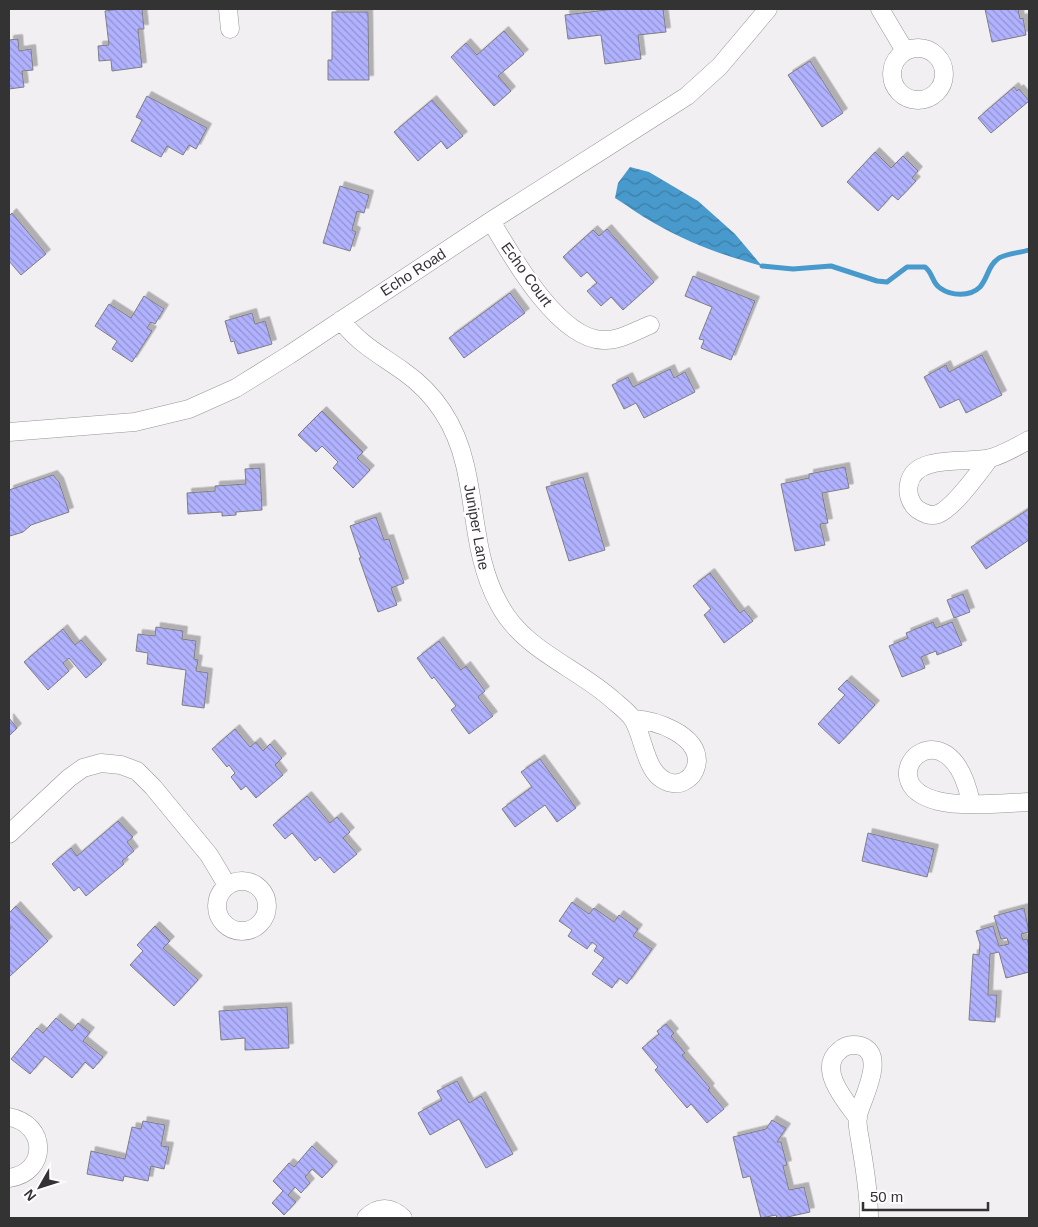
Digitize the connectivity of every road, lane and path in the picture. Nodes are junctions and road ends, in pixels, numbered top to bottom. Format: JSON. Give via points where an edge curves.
{"nodes":[{"id":1,"x":228,"y":9,"type":"edge"},
{"id":2,"x":768,"y":9,"type":"edge"},
{"id":3,"x":880,"y":9,"type":"edge"},
{"id":4,"x":230,"y":29,"type":"dead end"},
{"id":5,"x":905,"y":51,"type":"dead end"},
{"id":6,"x":491,"y":221,"type":"junction"},
{"id":7,"x":341,"y":320,"type":"junction"},
{"id":8,"x":650,"y":325,"type":"dead end"},
{"id":9,"x":9,"y":432,"type":"edge"},
{"id":10,"x":1029,"y":440,"type":"edge"},
{"id":11,"x":990,"y":458,"type":"dead end"},
{"id":12,"x":633,"y":719,"type":"dead end"},
{"id":13,"x":1029,"y":802,"type":"edge"},
{"id":14,"x":970,"y":803,"type":"dead end"},
{"id":15,"x":9,"y":834,"type":"edge"},
{"id":16,"x":228,"y":885,"type":"dead end"},
{"id":17,"x":9,"y":1116,"type":"edge"},
{"id":18,"x":858,"y":1118,"type":"dead end"},
{"id":19,"x":9,"y":1178,"type":"edge"},
{"id":20,"x":366,"y":1218,"type":"edge"},
{"id":21,"x":403,"y":1218,"type":"edge"},
{"id":22,"x":869,"y":1218,"type":"edge"}],
"edges":[{"from":1,"to":4,"type":"street"},
{"from":2,"to":6,"type":"street","name":"Echo Road","via":[[720,66],[687,96]]},
{"from":3,"to":5,"type":"street"},
{"from":6,"to":7,"type":"street","name":"Echo Road"},
{"from":6,"to":8,"type":"street","name":"Echo Court","via":[[531,284],[575,330],[602,340],[627,335]]},
{"from":7,"to":9,"type":"street","name":"Echo Road","via":[[236,388],[189,409],[135,422]]},
{"from":7,"to":12,"type":"street","name":"Juniper Lane","via":[[361,343],[421,384],[449,421],[462,449],[483,567],[491,590],[508,619],[533,645],[605,693]]},
{"from":10,"to":11,"type":"street"},
{"from":13,"to":14,"type":"street"},
{"from":15,"to":16,"type":"street","via":[[76,773],[92,765],[110,763],[129,767],[146,778],[209,855]]},
{"from":17,"to":19,"type":"street","via":[[28,1124],[35,1133],[38,1153],[28,1171]]},
{"from":18,"to":22,"type":"street"},
{"from":20,"to":21,"type":"street","via":[[384,1208]]}]}
